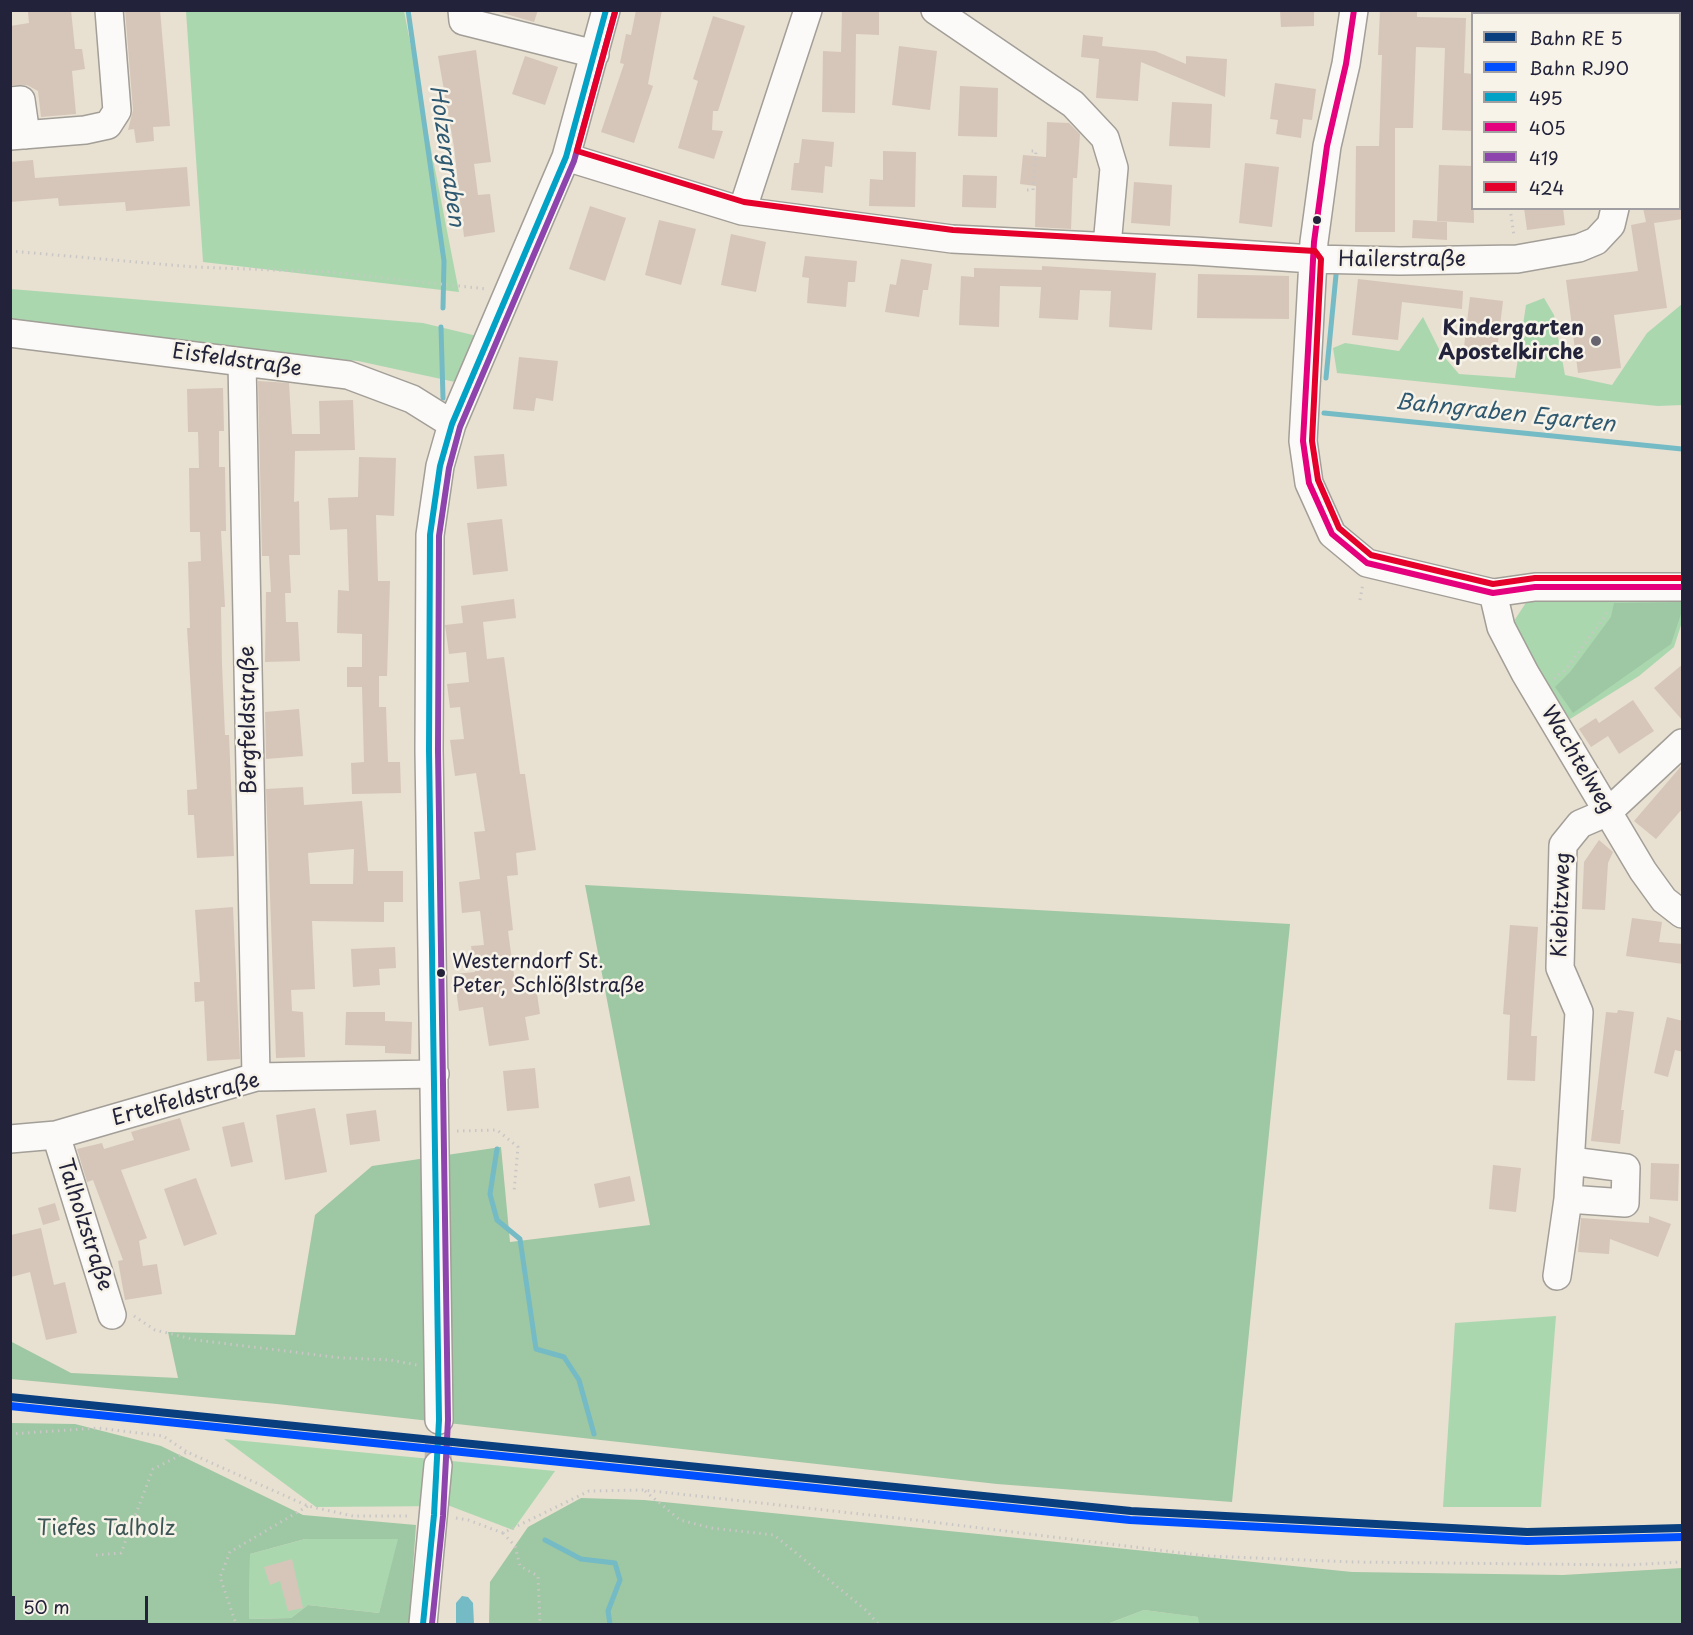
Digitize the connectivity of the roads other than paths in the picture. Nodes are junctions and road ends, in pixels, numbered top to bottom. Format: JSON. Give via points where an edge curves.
{"nodes":[{"id":1,"x":109,"y":10,"type":"edge"},
{"id":2,"x":462,"y":10,"type":"edge"},
{"id":3,"x":606,"y":10,"type":"edge"},
{"id":4,"x":808,"y":10,"type":"edge"},
{"id":5,"x":934,"y":10,"type":"edge"},
{"id":6,"x":1354,"y":10,"type":"edge"},
{"id":7,"x":595,"y":54,"type":"junction"},
{"id":8,"x":10,"y":101,"type":"edge"},
{"id":9,"x":18,"y":135,"type":"edge"},
{"id":10,"x":566,"y":157,"type":"junction"},
{"id":11,"x":1615,"y":210,"type":"edge"},
{"id":12,"x":742,"y":211,"type":"junction"},
{"id":13,"x":1107,"y":246,"type":"junction"},
{"id":14,"x":1312,"y":259,"type":"junction"},
{"id":15,"x":10,"y":333,"type":"edge"},
{"id":16,"x":242,"y":362,"type":"junction"},
{"id":17,"x":452,"y":424,"type":"junction"},
{"id":18,"x":1683,"y":587,"type":"edge"},
{"id":19,"x":1493,"y":593,"type":"junction"},
{"id":20,"x":1683,"y":743,"type":"edge"},
{"id":21,"x":1608,"y":812,"type":"junction"},
{"id":22,"x":1683,"y":914,"type":"edge"},
{"id":23,"x":435,"y":1074,"type":"junction"},
{"id":24,"x":256,"y":1077,"type":"junction"},
{"id":25,"x":56,"y":1135,"type":"junction"},
{"id":26,"x":10,"y":1139,"type":"edge"},
{"id":27,"x":1570,"y":1161,"type":"junction"},
{"id":28,"x":1568,"y":1199,"type":"junction"},
{"id":29,"x":1557,"y":1276,"type":"dead end"},
{"id":30,"x":110,"y":1306,"type":"road end"},
{"id":31,"x":439,"y":1420,"type":"tunnel mouth"},
{"id":32,"x":438,"y":1466,"type":"tunnel mouth"},
{"id":33,"x":423,"y":1624,"type":"edge"}],
"edges":[{"from":1,"to":9,"type":"street","via":[[117,111],[108,124],[86,130]]},
{"from":2,"to":7,"type":"street","via":[[463,21]]},
{"from":3,"to":7,"type":"street"},
{"from":4,"to":12,"type":"street"},
{"from":5,"to":13,"type":"street","via":[[1073,104],[1105,138],[1114,168]]},
{"from":6,"to":14,"type":"street","via":[[1327,146]]},
{"from":7,"to":10,"type":"street"},
{"from":8,"to":9,"type":"street","via":[[21,100]]},
{"from":10,"to":12,"type":"street","name":"Hailerstraße"},
{"from":10,"to":17,"type":"street"},
{"from":11,"to":14,"type":"street","name":"Hailerstraße","via":[[1611,225],[1596,241],[1579,248],[1516,259]]},
{"from":12,"to":13,"type":"street","name":"Hailerstraße","via":[[952,239]]},
{"from":13,"to":14,"type":"street","name":"Hailerstraße"},
{"from":14,"to":19,"type":"street","via":[[1303,441],[1309,483],[1332,534],[1367,563]]},
{"from":15,"to":16,"type":"street","name":"Eisfeldstraße"},
{"from":16,"to":17,"type":"street","name":"Eisfeldstraße","via":[[348,375],[412,399]]},
{"from":16,"to":24,"type":"street","name":"Bergfeldstraße"},
{"from":17,"to":23,"type":"street","via":[[440,466],[430,535]]},
{"from":18,"to":19,"type":"street","via":[[1535,587]]},
{"from":19,"to":21,"type":"street","name":"Wachtelweg","via":[[1502,627]]},
{"from":20,"to":21,"type":"street","name":"Kiebitzweg"},
{"from":21,"to":22,"type":"street","name":"Wachtelweg","via":[[1664,900]]},
{"from":21,"to":27,"type":"street","name":"Kiebitzweg","via":[[1580,824],[1563,845],[1560,968],[1579,1012]]},
{"from":23,"to":24,"type":"street","name":"Ertelfeldstraße"},
{"from":23,"to":31,"type":"street"},
{"from":24,"to":25,"type":"street","name":"Ertelfeldstraße"},
{"from":25,"to":26,"type":"street","name":"Ertelfeldstraße"},
{"from":25,"to":30,"type":"street","name":"Talholzstraße"},
{"from":27,"to":28,"type":"street","name":"Kiebitzweg"},
{"from":27,"to":28,"type":"street","via":[[1626,1168],[1625,1203]]},
{"from":28,"to":29,"type":"street","name":"Kiebitzweg"},
{"from":32,"to":33,"type":"street"}]}
